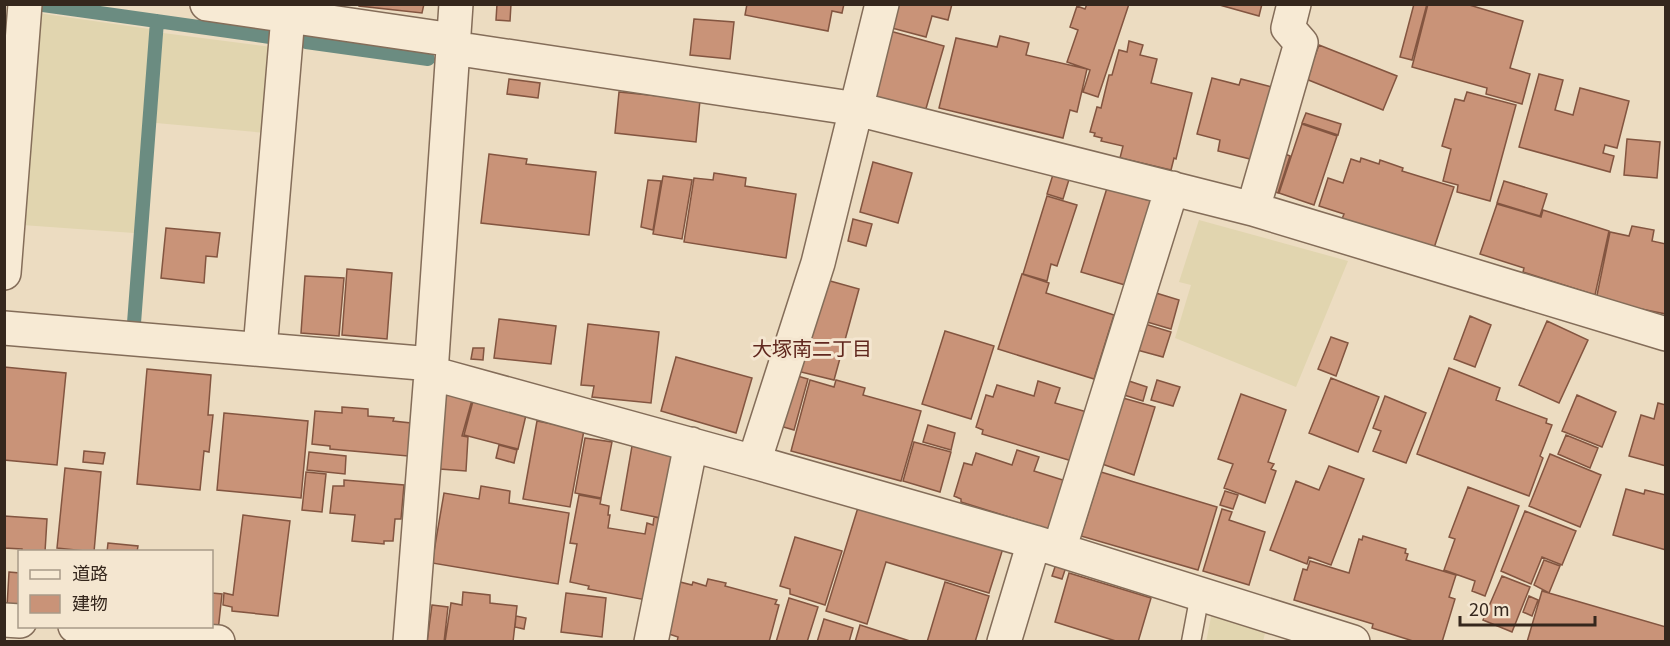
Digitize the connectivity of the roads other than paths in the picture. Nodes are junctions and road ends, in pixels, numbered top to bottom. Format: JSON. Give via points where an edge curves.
{"nodes":[{"id":1,"x":25,"y":4,"type":"edge"},
{"id":2,"x":207,"y":4,"type":"edge"},
{"id":3,"x":456,"y":4,"type":"edge"},
{"id":4,"x":882,"y":4,"type":"edge"},
{"id":5,"x":1294,"y":4,"type":"edge"},
{"id":6,"x":212,"y":5,"type":"edge"},
{"id":7,"x":288,"y":16,"type":"junction"},
{"id":8,"x":453,"y":44,"type":"junction"},
{"id":9,"x":857,"y":109,"type":"junction"},
{"id":10,"x":1172,"y":188,"type":"junction"},
{"id":11,"x":1253,"y":209,"type":"junction"},
{"id":12,"x":4,"y":273,"type":"edge"},
{"id":13,"x":4,"y":328,"type":"edge"},
{"id":14,"x":1665,"y":334,"type":"edge"},
{"id":15,"x":260,"y":349,"type":"junction"},
{"id":16,"x":432,"y":368,"type":"junction"},
{"id":17,"x":691,"y":444,"type":"junction"},
{"id":18,"x":754,"y":462,"type":"junction"},
{"id":19,"x":1046,"y":546,"type":"junction"},
{"id":20,"x":1200,"y":594,"type":"junction"},
{"id":21,"x":83,"y":628,"type":"edge"},
{"id":22,"x":218,"y":642,"type":"edge"},
{"id":23,"x":410,"y":642,"type":"edge"},
{"id":24,"x":651,"y":642,"type":"edge"},
{"id":25,"x":1004,"y":642,"type":"edge"},
{"id":26,"x":1191,"y":642,"type":"edge"},
{"id":27,"x":1353,"y":642,"type":"edge"}],
"edges":[{"from":1,"to":12,"type":"street"},
{"from":2,"to":6,"type":"street"},
{"from":3,"to":8,"type":"street"},
{"from":4,"to":9,"type":"street"},
{"from":5,"to":11,"type":"street","via":[[1288,28],[1301,43]]},
{"from":6,"to":7,"type":"street"},
{"from":7,"to":8,"type":"street"},
{"from":7,"to":15,"type":"street"},
{"from":8,"to":9,"type":"street"},
{"from":8,"to":16,"type":"street"},
{"from":9,"to":10,"type":"street"},
{"from":9,"to":18,"type":"street","via":[[818,263]]},
{"from":10,"to":11,"type":"street"},
{"from":10,"to":19,"type":"street"},
{"from":11,"to":14,"type":"street"},
{"from":13,"to":15,"type":"street"},
{"from":15,"to":16,"type":"street"},
{"from":16,"to":17,"type":"street"},
{"from":16,"to":23,"type":"street"},
{"from":17,"to":18,"type":"street"},
{"from":17,"to":24,"type":"street"},
{"from":18,"to":19,"type":"street"},
{"from":19,"to":20,"type":"street"},
{"from":19,"to":25,"type":"street"},
{"from":20,"to":26,"type":"lane"},
{"from":20,"to":27,"type":"street"},
{"from":21,"to":22,"type":"street"}]}
